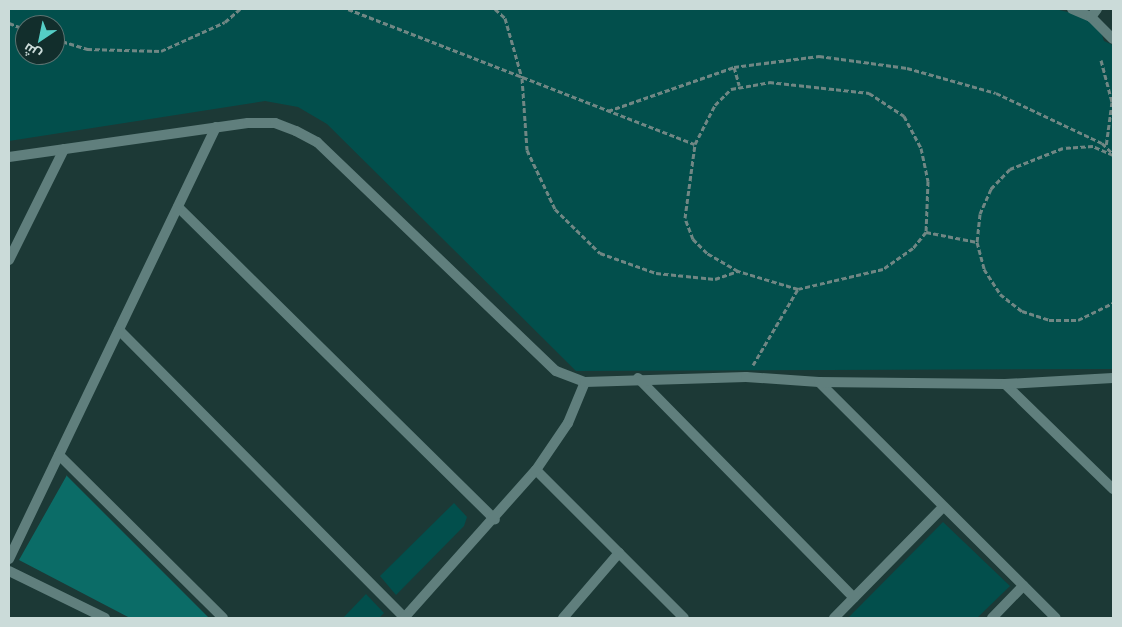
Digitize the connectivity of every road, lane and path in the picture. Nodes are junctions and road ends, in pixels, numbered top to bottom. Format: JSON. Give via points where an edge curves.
{"nodes":[{"id":1,"x":240,"y":9,"type":"edge"},
{"id":2,"x":348,"y":9,"type":"edge"},
{"id":3,"x":495,"y":9,"type":"edge"},
{"id":4,"x":1072,"y":9,"type":"edge"},
{"id":5,"x":1094,"y":13,"type":"edge"},
{"id":6,"x":1113,"y":39,"type":"edge"},
{"id":7,"x":65,"y":42,"type":"edge"},
{"id":8,"x":1101,"y":60,"type":"dead end"},
{"id":9,"x":734,"y":67,"type":"junction"},
{"id":10,"x":522,"y":78,"type":"junction"},
{"id":11,"x":739,"y":85,"type":"junction"},
{"id":12,"x":608,"y":111,"type":"junction"},
{"id":13,"x":216,"y":127,"type":"junction"},
{"id":14,"x":695,"y":144,"type":"junction"},
{"id":15,"x":64,"y":149,"type":"junction"},
{"id":16,"x":1106,"y":149,"type":"junction"},
{"id":17,"x":1113,"y":154,"type":"edge"},
{"id":18,"x":9,"y":157,"type":"edge"},
{"id":19,"x":178,"y":207,"type":"junction"},
{"id":20,"x":926,"y":232,"type":"junction"},
{"id":21,"x":977,"y":242,"type":"junction"},
{"id":22,"x":9,"y":260,"type":"edge"},
{"id":23,"x":738,"y":271,"type":"junction"},
{"id":24,"x":798,"y":289,"type":"junction"},
{"id":25,"x":1113,"y":303,"type":"edge"},
{"id":26,"x":119,"y":330,"type":"junction"},
{"id":27,"x":746,"y":376,"type":"junction"},
{"id":28,"x":638,"y":378,"type":"junction"},
{"id":29,"x":1113,"y":378,"type":"edge"},
{"id":30,"x":585,"y":382,"type":"junction"},
{"id":31,"x":819,"y":382,"type":"junction"},
{"id":32,"x":1005,"y":384,"type":"junction"},
{"id":33,"x":59,"y":455,"type":"junction"},
{"id":34,"x":536,"y":470,"type":"junction"},
{"id":35,"x":1113,"y":490,"type":"edge"},
{"id":36,"x":943,"y":506,"type":"junction"},
{"id":37,"x":495,"y":520,"type":"junction"},
{"id":38,"x":619,"y":553,"type":"junction"},
{"id":39,"x":9,"y":559,"type":"edge"},
{"id":40,"x":9,"y":571,"type":"edge"},
{"id":41,"x":1023,"y":586,"type":"junction"},
{"id":42,"x":854,"y":598,"type":"junction"},
{"id":43,"x":105,"y":618,"type":"edge"},
{"id":44,"x":223,"y":618,"type":"edge"},
{"id":45,"x":404,"y":618,"type":"edge"},
{"id":46,"x":562,"y":618,"type":"edge"},
{"id":47,"x":684,"y":618,"type":"edge"},
{"id":48,"x":834,"y":618,"type":"edge"},
{"id":49,"x":992,"y":618,"type":"edge"},
{"id":50,"x":1056,"y":618,"type":"edge"}],
"edges":[{"from":1,"to":7,"type":"path","via":[[225,22],[161,51],[87,49]]},
{"from":2,"to":10,"type":"path"},
{"from":3,"to":10,"type":"path","via":[[505,18]]},
{"from":4,"to":5,"type":"street"},
{"from":5,"to":6,"type":"street"},
{"from":8,"to":16,"type":"path","via":[[1112,102]]},
{"from":9,"to":11,"type":"path"},
{"from":9,"to":12,"type":"path"},
{"from":9,"to":16,"type":"path","via":[[820,56],[907,68],[996,93]]},
{"from":10,"to":12,"type":"path"},
{"from":10,"to":23,"type":"path","via":[[527,150],[554,209],[600,253],[656,273],[715,279]]},
{"from":11,"to":14,"type":"path","via":[[715,105]]},
{"from":11,"to":20,"type":"path","via":[[818,85],[869,93],[904,116],[921,148],[928,181]]},
{"from":12,"to":14,"type":"path"},
{"from":13,"to":15,"type":"street"},
{"from":13,"to":19,"type":"street"},
{"from":13,"to":30,"type":"street","via":[[275,123],[317,142],[556,371]]},
{"from":14,"to":23,"type":"path","via":[[685,218],[693,239],[707,254]]},
{"from":15,"to":18,"type":"street"},
{"from":15,"to":22,"type":"street"},
{"from":16,"to":17,"type":"path"},
{"from":16,"to":21,"type":"path","via":[[1093,146],[1063,148],[1010,169],[991,189],[980,214]]},
{"from":19,"to":26,"type":"street"},
{"from":19,"to":37,"type":"street"},
{"from":20,"to":21,"type":"path"},
{"from":20,"to":24,"type":"path","via":[[913,248],[883,269]]},
{"from":21,"to":25,"type":"path","via":[[984,269],[1000,294],[1022,311],[1049,320],[1078,320]]},
{"from":23,"to":24,"type":"path"},
{"from":24,"to":27,"type":"path"},
{"from":26,"to":33,"type":"street"},
{"from":26,"to":45,"type":"street"},
{"from":27,"to":28,"type":"street"},
{"from":27,"to":31,"type":"street"},
{"from":28,"to":30,"type":"street"},
{"from":28,"to":42,"type":"street"},
{"from":29,"to":32,"type":"street"},
{"from":30,"to":34,"type":"street","via":[[568,423]]},
{"from":31,"to":32,"type":"street"},
{"from":31,"to":36,"type":"street"},
{"from":32,"to":35,"type":"street"},
{"from":33,"to":39,"type":"street"},
{"from":33,"to":44,"type":"street"},
{"from":34,"to":37,"type":"street"},
{"from":34,"to":38,"type":"street"},
{"from":36,"to":41,"type":"street"},
{"from":36,"to":42,"type":"street"},
{"from":37,"to":45,"type":"street"},
{"from":38,"to":46,"type":"street"},
{"from":38,"to":47,"type":"street"},
{"from":40,"to":43,"type":"street"},
{"from":41,"to":49,"type":"street"},
{"from":41,"to":50,"type":"street"},
{"from":42,"to":48,"type":"street"}]}
